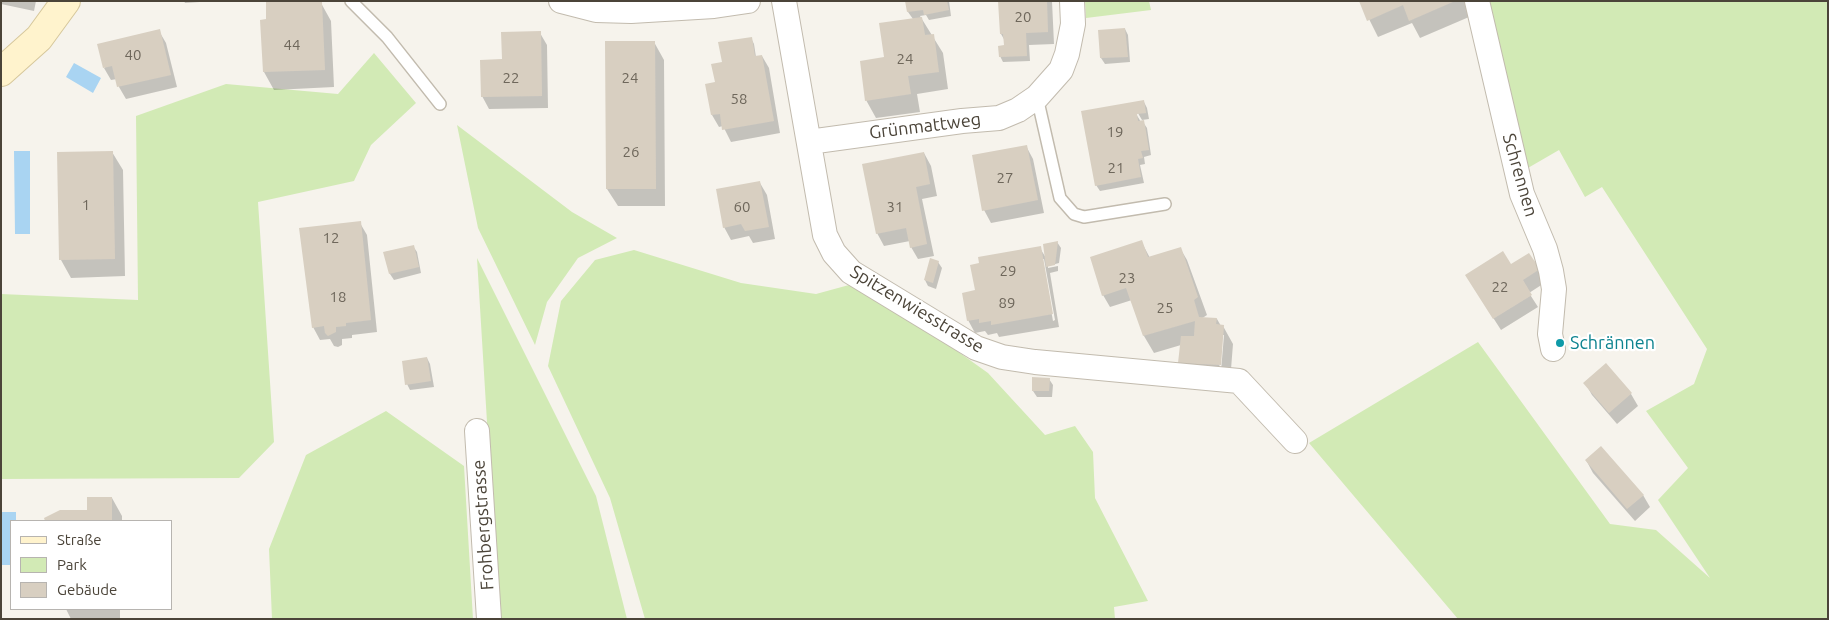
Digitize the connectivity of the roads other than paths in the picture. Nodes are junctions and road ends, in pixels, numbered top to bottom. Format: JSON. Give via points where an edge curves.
{"nodes":[{"id":1,"x":66,"y":1,"type":"edge"},
{"id":2,"x":351,"y":1,"type":"edge"},
{"id":3,"x":561,"y":1,"type":"edge"},
{"id":4,"x":748,"y":1,"type":"edge"},
{"id":5,"x":784,"y":1,"type":"edge"},
{"id":6,"x":1072,"y":1,"type":"edge"},
{"id":7,"x":1477,"y":1,"type":"edge"},
{"id":8,"x":1,"y":72,"type":"edge"},
{"id":9,"x":1037,"y":97,"type":"junction"},
{"id":10,"x":440,"y":104,"type":"dead end"},
{"id":11,"x":809,"y":142,"type":"junction"},
{"id":12,"x":1165,"y":204,"type":"dead end"},
{"id":13,"x":1553,"y":349,"type":"dead end"},
{"id":14,"x":477,"y":431,"type":"dead end"},
{"id":15,"x":1295,"y":442,"type":"dead end"},
{"id":16,"x":489,"y":619,"type":"edge"}],
"edges":[{"from":1,"to":8,"type":"street","via":[[39,38]]},
{"from":2,"to":10,"type":"lane","via":[[387,37]]},
{"from":3,"to":4,"type":"street","via":[[596,10],[631,11]]},
{"from":5,"to":11,"type":"street","name":"Spitzenwiesstrasse"},
{"from":6,"to":9,"type":"street","name":"Grünmattweg","via":[[1073,24],[1067,54],[1060,70]]},
{"from":7,"to":13,"type":"street","name":"Schrennen","via":[[1522,194],[1551,270],[1554,289],[1550,334]]},
{"from":9,"to":11,"type":"street","name":"Grünmattweg","via":[[999,118]]},
{"from":9,"to":12,"type":"lane","via":[[1060,198],[1074,214],[1084,217]]},
{"from":11,"to":15,"type":"street","name":"Spitzenwiesstrasse","via":[[825,235],[834,253],[850,272],[976,348],[1002,357],[1239,381]]},
{"from":14,"to":16,"type":"street","name":"Frohbergstrasse"}]}
